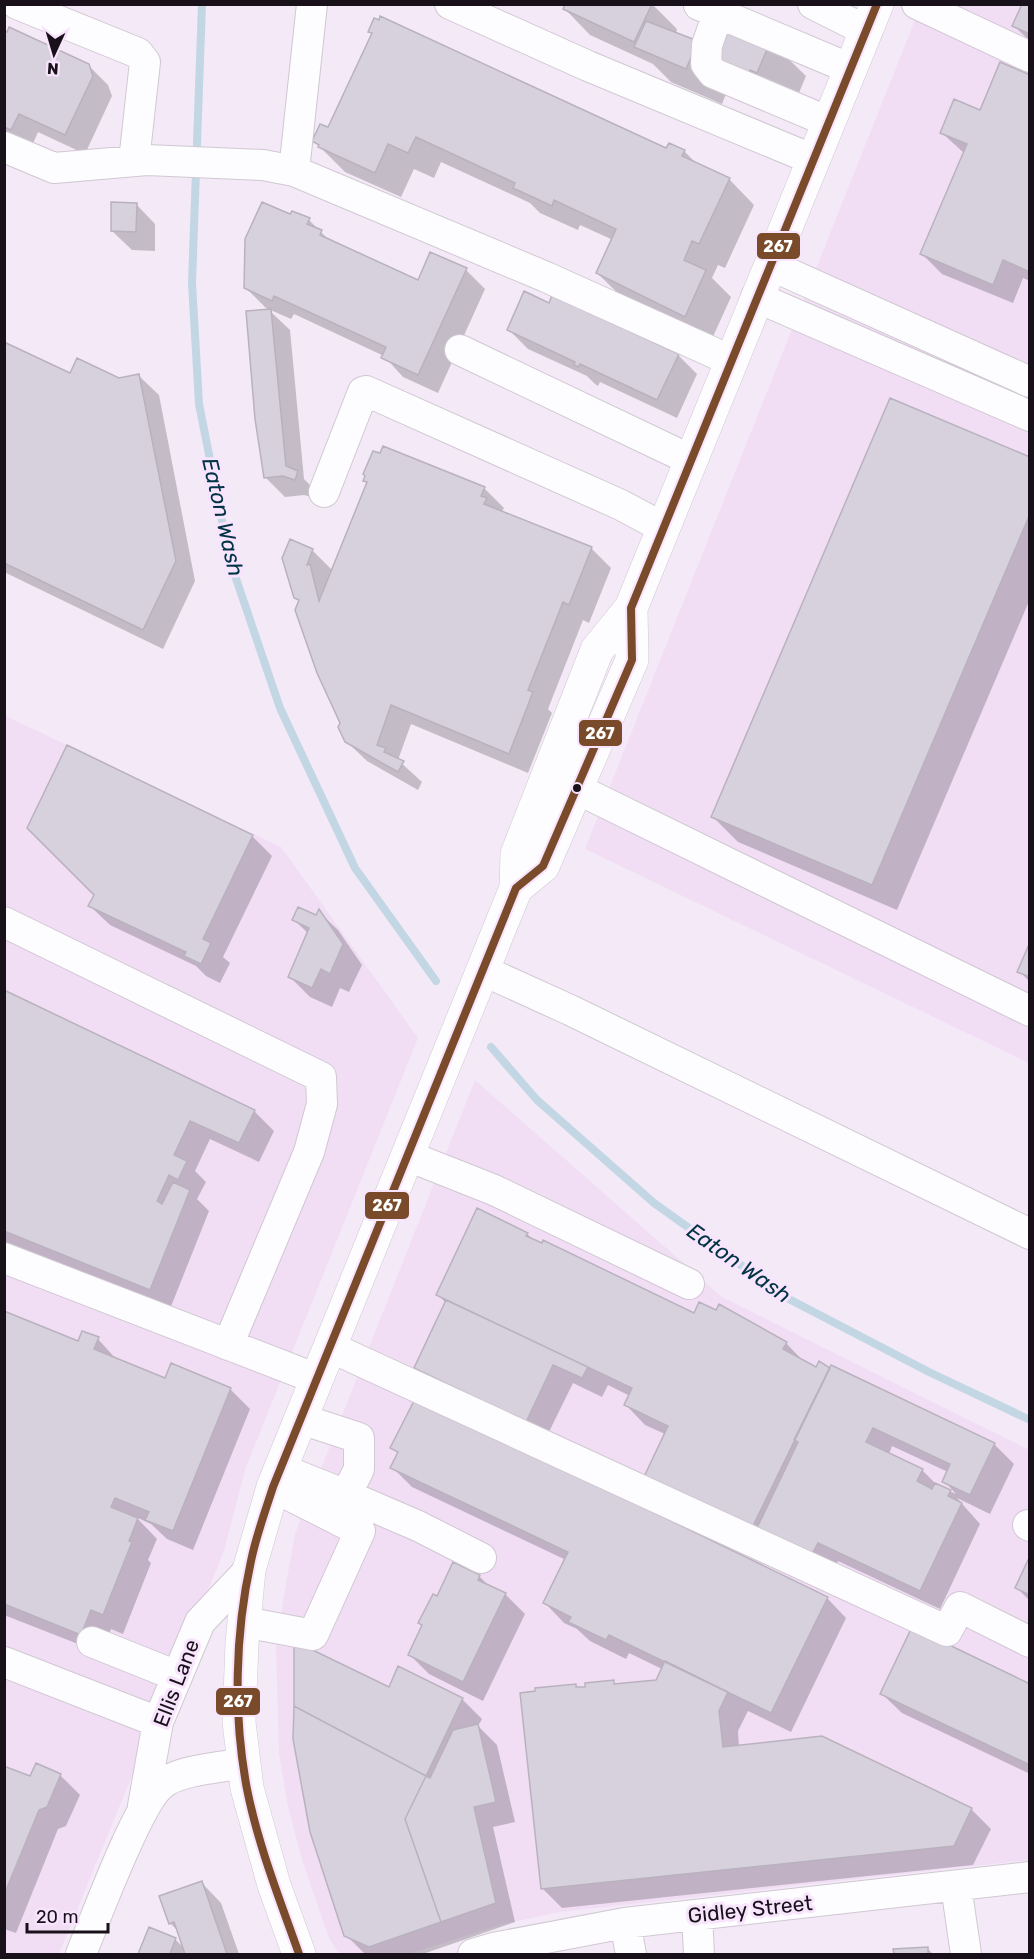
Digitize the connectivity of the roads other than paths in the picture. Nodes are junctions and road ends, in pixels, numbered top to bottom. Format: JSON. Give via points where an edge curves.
{"nodes":[{"id":1,"x":17,"y":4,"type":"edge"},
{"id":2,"x":312,"y":4,"type":"edge"},
{"id":3,"x":450,"y":4,"type":"edge"},
{"id":4,"x":813,"y":4,"type":"edge"},
{"id":5,"x":917,"y":4,"type":"edge"},
{"id":6,"x":708,"y":9,"type":"edge"},
{"id":7,"x":872,"y":18,"type":"edge"},
{"id":8,"x":1029,"y":57,"type":"edge"},
{"id":9,"x":851,"y":69,"type":"junction"},
{"id":10,"x":829,"y":122,"type":"junction"},
{"id":11,"x":4,"y":147,"type":"edge"},
{"id":12,"x":141,"y":160,"type":"junction"},
{"id":13,"x":814,"y":160,"type":"junction"},
{"id":14,"x":294,"y":171,"type":"junction"},
{"id":15,"x":770,"y":265,"type":"junction"},
{"id":16,"x":756,"y":297,"type":"junction"},
{"id":17,"x":460,"y":350,"type":"dead end"},
{"id":18,"x":732,"y":361,"type":"junction"},
{"id":19,"x":1029,"y":382,"type":"edge"},
{"id":20,"x":1029,"y":416,"type":"edge"},
{"id":21,"x":691,"y":460,"type":"junction"},
{"id":22,"x":324,"y":492,"type":"dead end"},
{"id":23,"x":664,"y":528,"type":"junction"},
{"id":24,"x":631,"y":608,"type":"junction"},
{"id":25,"x":577,"y":789,"type":"junction"},
{"id":26,"x":516,"y":888,"type":"junction"},
{"id":27,"x":4,"y":922,"type":"edge"},
{"id":28,"x":482,"y":977,"type":"junction"},
{"id":29,"x":1029,"y":1011,"type":"edge"},
{"id":30,"x":408,"y":1156,"type":"junction"},
{"id":31,"x":1029,"y":1234,"type":"edge"},
{"id":32,"x":4,"y":1258,"type":"edge"},
{"id":33,"x":689,"y":1284,"type":"dead end"},
{"id":34,"x":228,"y":1345,"type":"junction"},
{"id":35,"x":330,"y":1347,"type":"junction"},
{"id":36,"x":317,"y":1379,"type":"junction"},
{"id":37,"x":301,"y":1419,"type":"junction"},
{"id":38,"x":277,"y":1478,"type":"junction"},
{"id":39,"x":346,"y":1495,"type":"junction"},
{"id":40,"x":481,"y":1558,"type":"dead end"},
{"id":41,"x":249,"y":1570,"type":"junction"},
{"id":42,"x":244,"y":1622,"type":"junction"},
{"id":43,"x":1029,"y":1641,"type":"edge"},
{"id":44,"x":92,"y":1642,"type":"dead end"},
{"id":45,"x":4,"y":1662,"type":"edge"},
{"id":46,"x":177,"y":1676,"type":"junction"},
{"id":47,"x":158,"y":1722,"type":"junction"},
{"id":48,"x":245,"y":1763,"type":"junction"},
{"id":49,"x":141,"y":1815,"type":"junction"},
{"id":50,"x":1029,"y":1877,"type":"edge"},
{"id":51,"x":957,"y":1886,"type":"junction"},
{"id":52,"x":697,"y":1915,"type":"junction"},
{"id":53,"x":626,"y":1923,"type":"junction"},
{"id":54,"x":88,"y":1952,"type":"edge"},
{"id":55,"x":299,"y":1954,"type":"edge"},
{"id":56,"x":473,"y":1954,"type":"edge"},
{"id":57,"x":631,"y":1954,"type":"edge"},
{"id":58,"x":699,"y":1954,"type":"edge"},
{"id":59,"x":966,"y":1954,"type":"edge"}],
"edges":[{"from":1,"to":12,"type":"street","via":[[138,53],[145,62]]},
{"from":2,"to":14,"type":"street"},
{"from":3,"to":13,"type":"street"},
{"from":4,"to":7,"type":"street"},
{"from":5,"to":8,"type":"street"},
{"from":6,"to":9,"type":"street"},
{"from":6,"to":10,"type":"street","via":[[706,64],[713,73]]},
{"from":7,"to":9,"type":"main road"},
{"from":9,"to":10,"type":"main road"},
{"from":10,"to":13,"type":"main road"},
{"from":11,"to":12,"type":"street","via":[[54,168]]},
{"from":12,"to":14,"type":"street","via":[[263,165]]},
{"from":13,"to":15,"type":"main road"},
{"from":14,"to":18,"type":"street","via":[[546,277]]},
{"from":15,"to":16,"type":"main road"},
{"from":15,"to":19,"type":"street"},
{"from":16,"to":18,"type":"main road"},
{"from":16,"to":20,"type":"street"},
{"from":17,"to":21,"type":"street"},
{"from":18,"to":21,"type":"main road"},
{"from":21,"to":23,"type":"main road"},
{"from":22,"to":23,"type":"street","via":[[366,391]]},
{"from":23,"to":24,"type":"main road"},
{"from":24,"to":25,"type":"main road","via":[[632,660]]},
{"from":24,"to":26,"type":"main road","via":[[597,650],[518,854]]},
{"from":25,"to":26,"type":"main road","via":[[543,866]]},
{"from":25,"to":29,"type":"street"},
{"from":26,"to":28,"type":"main road"},
{"from":27,"to":34,"type":"street","via":[[321,1077],[322,1104],[309,1152]]},
{"from":28,"to":30,"type":"main road"},
{"from":28,"to":31,"type":"street","via":[[581,1015]]},
{"from":30,"to":33,"type":"street","via":[[494,1190]]},
{"from":30,"to":35,"type":"main road"},
{"from":32,"to":34,"type":"street"},
{"from":34,"to":36,"type":"street"},
{"from":35,"to":36,"type":"main road"},
{"from":35,"to":43,"type":"street","via":[[947,1631],[960,1607]]},
{"from":36,"to":37,"type":"main road"},
{"from":37,"to":38,"type":"main road"},
{"from":37,"to":39,"type":"street","via":[[359,1438],[359,1469]]},
{"from":38,"to":39,"type":"street"},
{"from":38,"to":41,"type":"main road"},
{"from":38,"to":42,"type":"street","via":[[360,1531],[313,1635]]},
{"from":39,"to":40,"type":"street"},
{"from":41,"to":42,"type":"main road"},
{"from":41,"to":46,"type":"street","name":"Ellis Lane","via":[[200,1622]]},
{"from":42,"to":48,"type":"main road","via":[[239,1722]]},
{"from":44,"to":46,"type":"street"},
{"from":45,"to":47,"type":"street"},
{"from":46,"to":47,"type":"street","name":"Ellis Lane"},
{"from":47,"to":49,"type":"street","name":"Ellis Lane"},
{"from":48,"to":49,"type":"street","name":"Ellis Lane","via":[[187,1774],[161,1784]]},
{"from":48,"to":55,"type":"main road","via":[[247,1788],[274,1885]]},
{"from":49,"to":54,"type":"street","name":"Ellis Lane"},
{"from":50,"to":51,"type":"street","name":"Gidley Street"},
{"from":51,"to":52,"type":"street","name":"Gidley Street"},
{"from":51,"to":59,"type":"street"},
{"from":52,"to":53,"type":"street","name":"Gidley Street"},
{"from":52,"to":58,"type":"street"},
{"from":53,"to":56,"type":"street","name":"Gidley Street"},
{"from":53,"to":57,"type":"street"}]}
